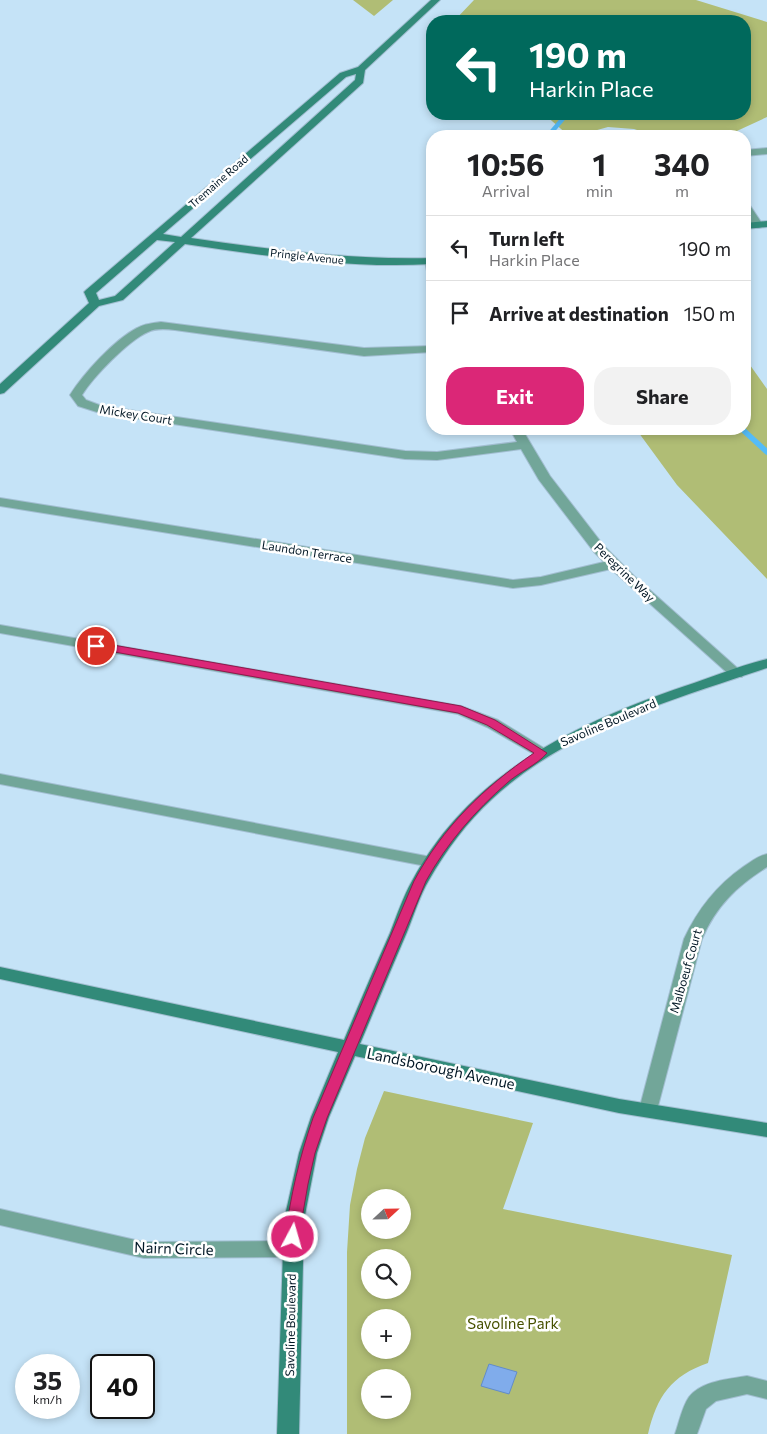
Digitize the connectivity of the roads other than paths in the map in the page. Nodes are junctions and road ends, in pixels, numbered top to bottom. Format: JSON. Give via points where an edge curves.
{"nodes":[{"id":1,"x":436,"y":0,"type":"edge"},
{"id":2,"x":361,"y":69,"type":"junction"},
{"id":3,"x":767,"y":151,"type":"edge"},
{"id":4,"x":751,"y":152,"type":"edge"},
{"id":5,"x":751,"y":212,"type":"edge"},
{"id":6,"x":762,"y":224,"type":"edge"},
{"id":7,"x":153,"y":236,"type":"junction"},
{"id":8,"x":183,"y":240,"type":"junction"},
{"id":9,"x":426,"y":264,"type":"edge"},
{"id":10,"x":95,"y":304,"type":"junction"},
{"id":11,"x":426,"y":349,"type":"edge"},
{"id":12,"x":0,"y":390,"type":"edge"},
{"id":13,"x":519,"y":435,"type":"edge"},
{"id":14,"x":524,"y":445,"type":"junction"},
{"id":15,"x":0,"y":502,"type":"edge"},
{"id":16,"x":613,"y":564,"type":"junction"},
{"id":17,"x":0,"y":629,"type":"edge"},
{"id":18,"x":767,"y":663,"type":"edge"},
{"id":19,"x":737,"y":674,"type":"junction"},
{"id":20,"x":542,"y":753,"type":"junction"},
{"id":21,"x":0,"y":779,"type":"edge"},
{"id":22,"x":767,"y":859,"type":"edge"},
{"id":23,"x":430,"y":862,"type":"junction"},
{"id":24,"x":0,"y":973,"type":"edge"},
{"id":25,"x":349,"y":1048,"type":"junction"},
{"id":26,"x":648,"y":1110,"type":"junction"},
{"id":27,"x":767,"y":1130,"type":"edge"},
{"id":28,"x":0,"y":1217,"type":"edge"},
{"id":29,"x":292,"y":1249,"type":"junction"},
{"id":30,"x":767,"y":1390,"type":"edge"},
{"id":31,"x":288,"y":1434,"type":"edge"},
{"id":32,"x":686,"y":1434,"type":"edge"}],
"edges":[{"from":1,"to":2,"type":"main road","name":"Tremaine Road"},
{"from":2,"to":7,"type":"main road","name":"Tremaine Road","via":[[343,75]]},
{"from":2,"to":8,"type":"main road","name":"Tremaine Road","via":[[360,81]]},
{"from":3,"to":4,"type":"street"},
{"from":5,"to":6,"type":"street"},
{"from":7,"to":8,"type":"main road","name":"Pringle Avenue"},
{"from":7,"to":10,"type":"main road","name":"Tremaine Road","via":[[90,292]]},
{"from":8,"to":9,"type":"main road","name":"Pringle Avenue","via":[[332,260]]},
{"from":8,"to":10,"type":"main road","name":"Tremaine Road","via":[[119,298]]},
{"from":10,"to":12,"type":"main road","name":"Tremaine Road"},
{"from":11,"to":14,"type":"street","name":"Mickey Court","via":[[364,352],[158,326],[136,334],[82,383],[76,394],[82,402],[100,409],[405,455],[436,456]]},
{"from":13,"to":14,"type":"street","name":"Peregrine Way"},
{"from":14,"to":16,"type":"street","name":"Peregrine Way","via":[[544,476]]},
{"from":15,"to":16,"type":"street","name":"Laundon Terrace","via":[[518,584]]},
{"from":16,"to":19,"type":"street","name":"Peregrine Way"},
{"from":17,"to":20,"type":"street","via":[[461,710],[491,722]]},
{"from":18,"to":19,"type":"main road","name":"Savoline Boulevard"},
{"from":19,"to":20,"type":"main road","name":"Savoline Boulevard","via":[[618,715]]},
{"from":20,"to":23,"type":"main road","name":"Savoline Boulevard","via":[[485,796],[461,820]]},
{"from":21,"to":23,"type":"street"},
{"from":22,"to":26,"type":"street","name":"Malboeuf Court","via":[[728,887],[701,918]]},
{"from":23,"to":25,"type":"main road","name":"Savoline Boulevard"},
{"from":24,"to":25,"type":"main road","name":"Landsborough Avenue"},
{"from":25,"to":26,"type":"main road","name":"Landsborough Avenue"},
{"from":25,"to":29,"type":"main road","name":"Savoline Boulevard","via":[[308,1153],[294,1220]]},
{"from":26,"to":27,"type":"main road","name":"Landsborough Avenue"},
{"from":28,"to":29,"type":"street","name":"Nairn Circle","via":[[144,1250]]},
{"from":29,"to":31,"type":"main road","name":"Savoline Boulevard"},
{"from":30,"to":32,"type":"street","via":[[746,1385],[709,1394],[697,1402]]}]}
